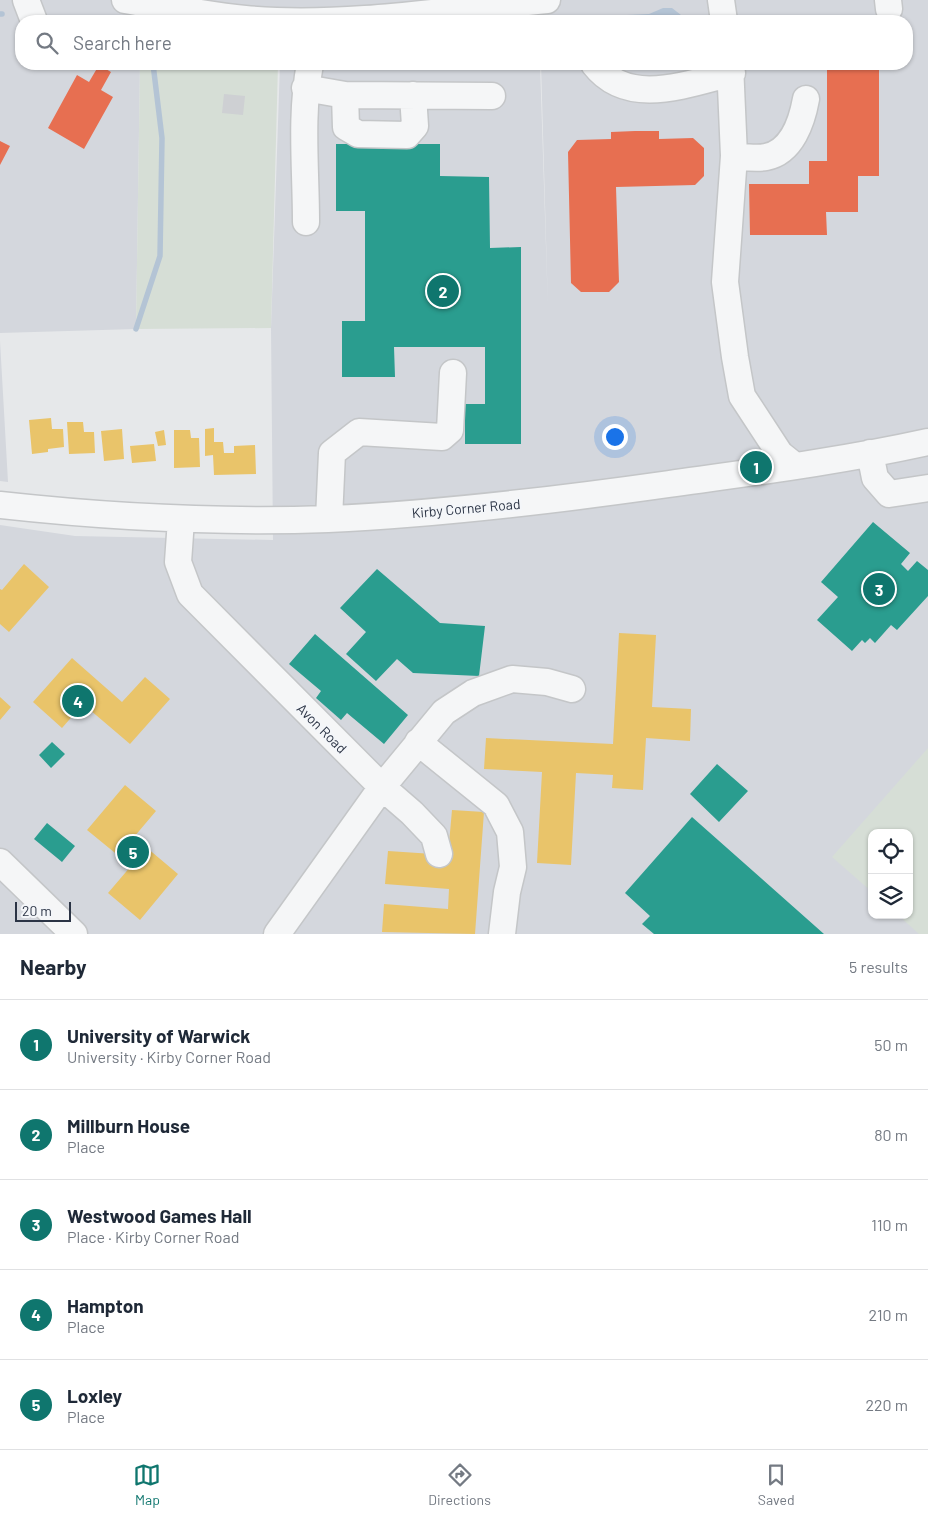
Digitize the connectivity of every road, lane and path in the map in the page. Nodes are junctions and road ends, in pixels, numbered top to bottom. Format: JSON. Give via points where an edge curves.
{"nodes":[{"id":1,"x":26,"y":0,"type":"edge"},
{"id":2,"x":538,"y":0,"type":"edge"},
{"id":3,"x":721,"y":0,"type":"edge"},
{"id":4,"x":135,"y":1,"type":"edge"},
{"id":5,"x":246,"y":9,"type":"edge"},
{"id":6,"x":32,"y":15,"type":"edge"},
{"id":7,"x":279,"y":15,"type":"edge"},
{"id":8,"x":397,"y":15,"type":"edge"},
{"id":9,"x":723,"y":15,"type":"edge"},
{"id":10,"x":598,"y":70,"type":"edge"},
{"id":11,"x":725,"y":70,"type":"edge"},
{"id":12,"x":731,"y":70,"type":"edge"},
{"id":13,"x":307,"y":76,"type":"edge"},
{"id":14,"x":345,"y":95,"type":"junction"},
{"id":15,"x":413,"y":95,"type":"junction"},
{"id":16,"x":492,"y":96,"type":"dead end"},
{"id":17,"x":806,"y":99,"type":"dead end"},
{"id":18,"x":734,"y":156,"type":"junction"},
{"id":19,"x":306,"y":222,"type":"dead end"},
{"id":20,"x":453,"y":373,"type":"dead end"},
{"id":21,"x":928,"y":442,"type":"edge"},
{"id":22,"x":870,"y":454,"type":"junction"},
{"id":23,"x":795,"y":466,"type":"junction"},
{"id":24,"x":928,"y":488,"type":"edge"},
{"id":25,"x":0,"y":505,"type":"edge"},
{"id":26,"x":329,"y":519,"type":"junction"},
{"id":27,"x":181,"y":520,"type":"junction"},
{"id":28,"x":572,"y":689,"type":"dead end"},
{"id":29,"x":418,"y":742,"type":"junction"},
{"id":30,"x":382,"y":787,"type":"junction"},
{"id":31,"x":439,"y":854,"type":"dead end"},
{"id":32,"x":0,"y":862,"type":"edge"},
{"id":33,"x":66,"y":926,"type":"edge"},
{"id":34,"x":277,"y":934,"type":"edge"},
{"id":35,"x":502,"y":934,"type":"edge"}],
"edges":[{"from":1,"to":6,"type":"street"},
{"from":2,"to":8,"type":"street"},
{"from":3,"to":9,"type":"street"},
{"from":4,"to":5,"type":"street"},
{"from":5,"to":7,"type":"street"},
{"from":10,"to":11,"type":"street","via":[[602,75],[636,90],[661,90]]},
{"from":12,"to":18,"type":"street"},
{"from":13,"to":14,"type":"street"},
{"from":13,"to":19,"type":"street","via":[[303,133]]},
{"from":14,"to":15,"type":"street"},
{"from":14,"to":15,"type":"street","via":[[346,127],[358,134],[407,135],[415,126]]},
{"from":15,"to":16,"type":"street"},
{"from":17,"to":18,"type":"street","via":[[797,130],[787,146],[767,157]]},
{"from":18,"to":23,"type":"street","via":[[725,282],[742,396],[780,454]]},
{"from":20,"to":26,"type":"street","via":[[450,430],[442,437],[359,432],[332,453]]},
{"from":21,"to":22,"type":"street","name":"Kirby Corner Road"},
{"from":22,"to":23,"type":"street","name":"Kirby Corner Road"},
{"from":22,"to":24,"type":"street","via":[[876,478],[889,494]]},
{"from":23,"to":26,"type":"street","name":"Kirby Corner Road","via":[[543,502]]},
{"from":25,"to":27,"type":"street","name":"Kirby Corner Road"},
{"from":26,"to":27,"type":"street","name":"Kirby Corner Road"},
{"from":27,"to":30,"type":"street","name":"Avon Road","via":[[178,562],[190,594]]},
{"from":28,"to":29,"type":"street","via":[[547,682],[512,679],[473,693],[444,712]]},
{"from":29,"to":30,"type":"street"},
{"from":29,"to":35,"type":"street","via":[[496,805],[510,832],[513,867]]},
{"from":30,"to":31,"type":"street","name":"Avon Road","via":[[434,836]]},
{"from":30,"to":34,"type":"street"},
{"from":32,"to":33,"type":"street"}]}
